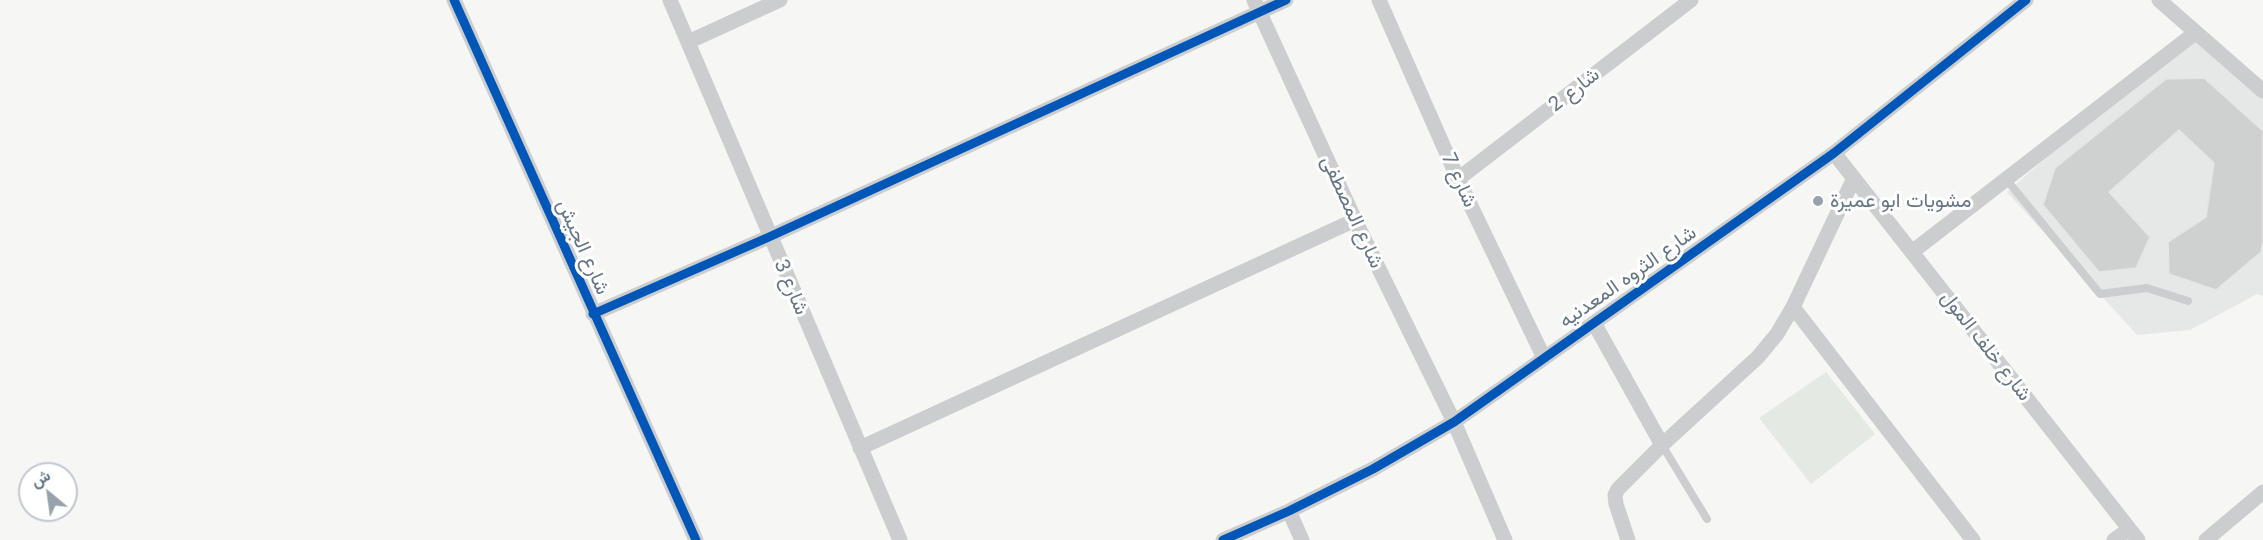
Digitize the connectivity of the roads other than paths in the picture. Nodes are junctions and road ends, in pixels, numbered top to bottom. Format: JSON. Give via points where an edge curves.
{"nodes":[{"id":1,"x":454,"y":0,"type":"edge"},
{"id":2,"x":670,"y":0,"type":"edge"},
{"id":3,"x":780,"y":0,"type":"edge"},
{"id":4,"x":1286,"y":0,"type":"edge"},
{"id":5,"x":1691,"y":0,"type":"edge"},
{"id":6,"x":2026,"y":0,"type":"edge"},
{"id":7,"x":2158,"y":0,"type":"edge"},
{"id":8,"x":1382,"y":1,"type":"edge"},
{"id":9,"x":1257,"y":6,"type":"edge"},
{"id":10,"x":2195,"y":33,"type":"junction"},
{"id":11,"x":688,"y":42,"type":"junction"},
{"id":12,"x":2263,"y":91,"type":"edge"},
{"id":13,"x":1834,"y":153,"type":"junction"},
{"id":14,"x":1854,"y":178,"type":"junction"},
{"id":15,"x":1458,"y":179,"type":"junction"},
{"id":16,"x":2006,"y":179,"type":"junction"},
{"id":17,"x":1355,"y":220,"type":"junction"},
{"id":18,"x":769,"y":237,"type":"junction"},
{"id":19,"x":1912,"y":252,"type":"junction"},
{"id":20,"x":2188,"y":301,"type":"dead end"},
{"id":21,"x":1793,"y":307,"type":"junction"},
{"id":22,"x":593,"y":314,"type":"junction"},
{"id":23,"x":1594,"y":323,"type":"junction"},
{"id":24,"x":1544,"y":358,"type":"junction"},
{"id":25,"x":1454,"y":422,"type":"junction"},
{"id":26,"x":1662,"y":444,"type":"junction"},
{"id":27,"x":860,"y":448,"type":"junction"},
{"id":28,"x":2263,"y":492,"type":"edge"},
{"id":29,"x":1289,"y":511,"type":"junction"},
{"id":30,"x":1707,"y":519,"type":"dead end"},
{"id":31,"x":2133,"y":535,"type":"edge"},
{"id":32,"x":696,"y":540,"type":"edge"},
{"id":33,"x":900,"y":540,"type":"edge"},
{"id":34,"x":1223,"y":540,"type":"edge"},
{"id":35,"x":1302,"y":540,"type":"edge"},
{"id":36,"x":1505,"y":540,"type":"edge"},
{"id":37,"x":1628,"y":540,"type":"edge"},
{"id":38,"x":1973,"y":540,"type":"edge"},
{"id":39,"x":2114,"y":540,"type":"edge"},
{"id":40,"x":2206,"y":540,"type":"edge"}],
"edges":[{"from":1,"to":22,"type":"street","name":"شارع الجيش"},
{"from":2,"to":11,"type":"street","name":"شارع 3"},
{"from":3,"to":11,"type":"street"},
{"from":4,"to":9,"type":"street"},
{"from":5,"to":15,"type":"street","name":"شارع 2"},
{"from":6,"to":13,"type":"street","name":"شارع الثروه المعدنيه"},
{"from":7,"to":10,"type":"street"},
{"from":8,"to":15,"type":"street","name":"شارع 7"},
{"from":9,"to":17,"type":"street","name":"شارع المصطفى"},
{"from":9,"to":18,"type":"street"},
{"from":10,"to":12,"type":"street"},
{"from":10,"to":16,"type":"street"},
{"from":11,"to":18,"type":"street","name":"شارع 3"},
{"from":13,"to":14,"type":"street","name":"شارع خلف المول"},
{"from":13,"to":23,"type":"street","name":"شارع الثروه المعدنيه"},
{"from":14,"to":19,"type":"street","name":"شارع خلف المول"},
{"from":14,"to":21,"type":"street"},
{"from":15,"to":24,"type":"street","name":"شارع 7"},
{"from":16,"to":19,"type":"street"},
{"from":16,"to":20,"type":"lane","via":[[2100,294],[2147,288]]},
{"from":17,"to":25,"type":"street","name":"شارع المصطفى"},
{"from":17,"to":27,"type":"street"},
{"from":18,"to":22,"type":"street"},
{"from":18,"to":27,"type":"street","name":"شارع 3"},
{"from":19,"to":31,"type":"street","name":"شارع خلف المول"},
{"from":21,"to":26,"type":"street","via":[[1778,334],[1758,357]]},
{"from":21,"to":38,"type":"street"},
{"from":22,"to":32,"type":"street","name":"شارع الجيش"},
{"from":23,"to":24,"type":"street","name":"شارع الثروه المعدنيه"},
{"from":23,"to":26,"type":"street"},
{"from":24,"to":25,"type":"street","name":"شارع الثروه المعدنيه"},
{"from":25,"to":29,"type":"street","name":"شارع الثروه المعدنيه"},
{"from":25,"to":36,"type":"street"},
{"from":26,"to":30,"type":"lane"},
{"from":26,"to":37,"type":"street","via":[[1615,495]]},
{"from":27,"to":33,"type":"street","name":"شارع 3"},
{"from":28,"to":40,"type":"street"},
{"from":29,"to":34,"type":"street","name":"شارع الثروه المعدنيه"},
{"from":29,"to":35,"type":"street"},
{"from":31,"to":39,"type":"street"}]}
